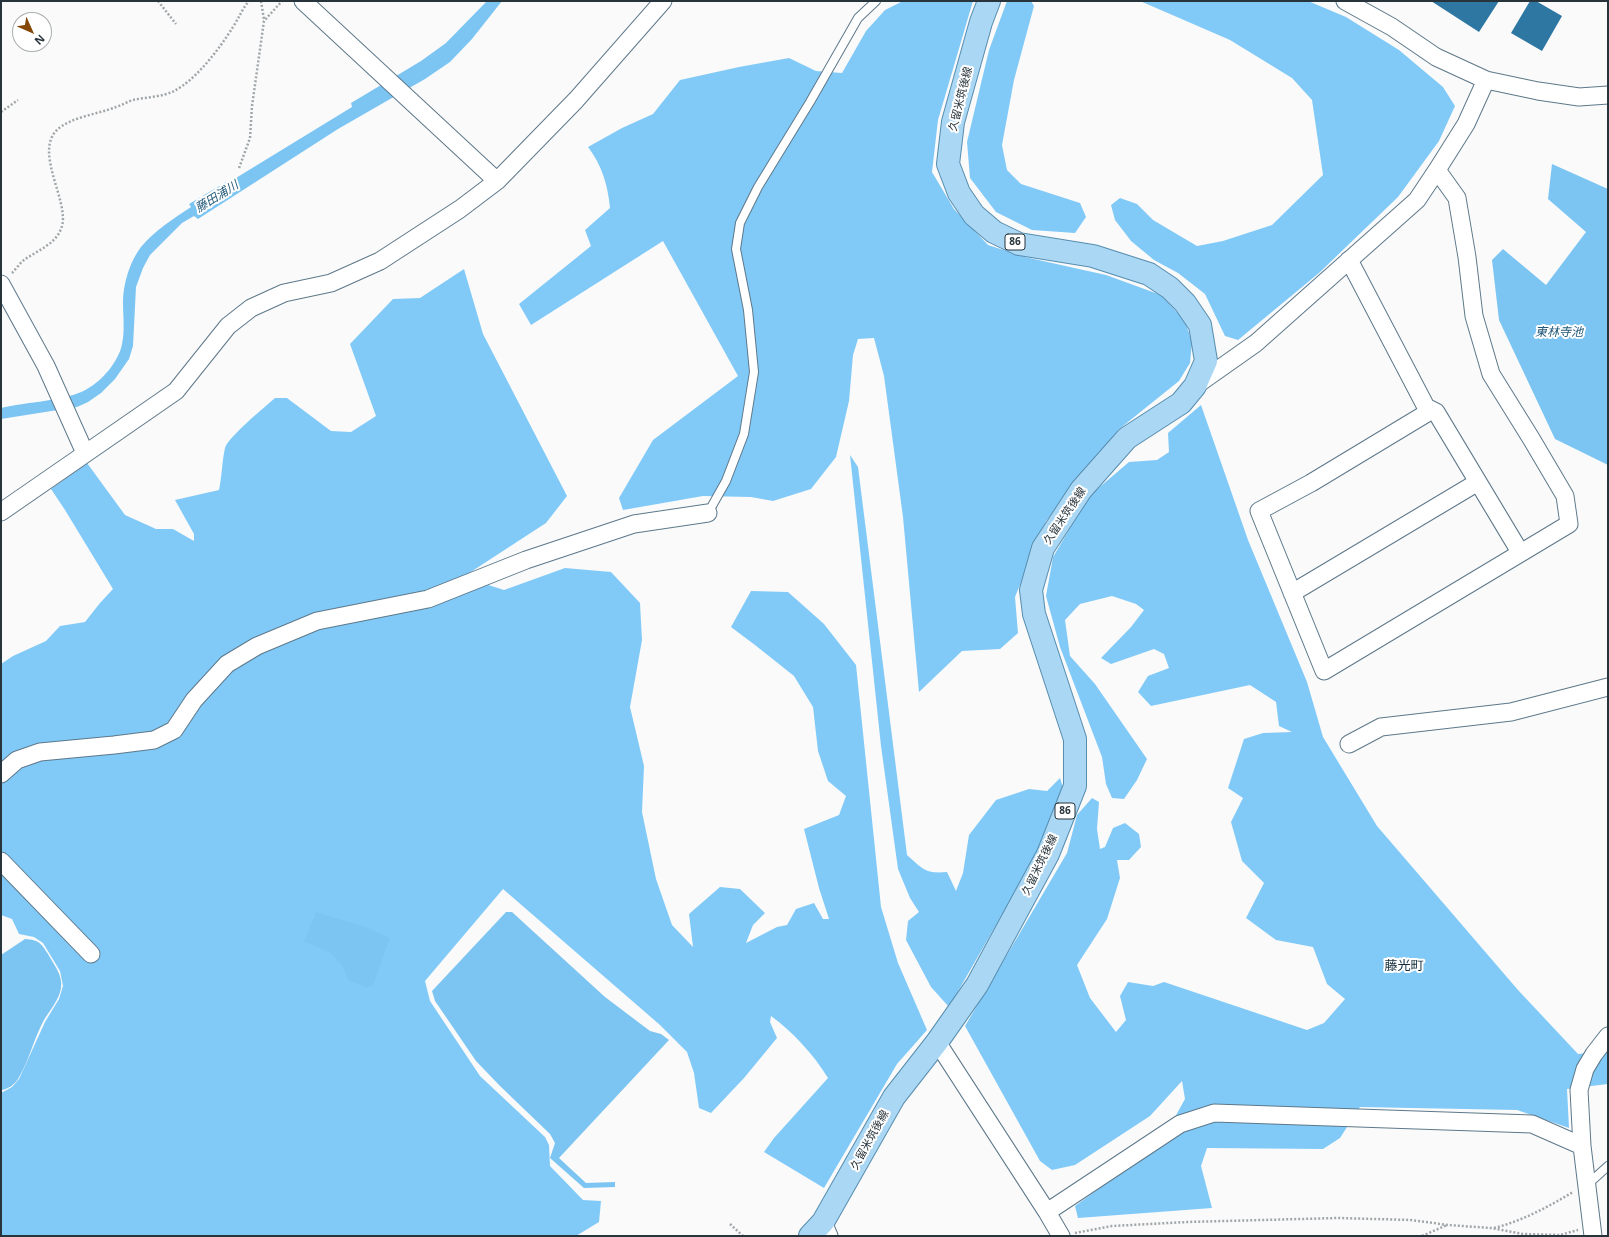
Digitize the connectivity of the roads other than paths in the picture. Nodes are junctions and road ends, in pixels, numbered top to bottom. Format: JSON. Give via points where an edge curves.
{"nodes":[{"id":1,"x":303,"y":1,"type":"edge"},
{"id":2,"x":663,"y":1,"type":"edge"},
{"id":3,"x":876,"y":1,"type":"edge"},
{"id":4,"x":989,"y":1,"type":"edge"},
{"id":5,"x":1345,"y":1,"type":"edge"},
{"id":6,"x":1486,"y":80,"type":"junction"},
{"id":7,"x":1608,"y":95,"type":"edge"},
{"id":8,"x":1437,"y":170,"type":"junction"},
{"id":9,"x":497,"y":181,"type":"junction"},
{"id":10,"x":1350,"y":260,"type":"junction"},
{"id":11,"x":2,"y":286,"type":"edge"},
{"id":12,"x":1196,"y":386,"type":"junction"},
{"id":13,"x":1432,"y":410,"type":"junction"},
{"id":14,"x":85,"y":453,"type":"junction"},
{"id":15,"x":1478,"y":482,"type":"junction"},
{"id":16,"x":1,"y":512,"type":"edge"},
{"id":17,"x":708,"y":513,"type":"joint"},
{"id":18,"x":1520,"y":552,"type":"junction"},
{"id":19,"x":1292,"y":593,"type":"junction"},
{"id":20,"x":1608,"y":687,"type":"edge"},
{"id":21,"x":1349,"y":744,"type":"dead end"},
{"id":22,"x":1,"y":774,"type":"edge"},
{"id":23,"x":1,"y":861,"type":"edge"},
{"id":24,"x":91,"y":954,"type":"dead end"},
{"id":25,"x":1608,"y":1036,"type":"edge"},
{"id":26,"x":937,"y":1042,"type":"junction"},
{"id":27,"x":1582,"y":1146,"type":"junction"},
{"id":28,"x":1608,"y":1166,"type":"edge"},
{"id":29,"x":1587,"y":1183,"type":"junction"},
{"id":30,"x":1047,"y":1212,"type":"junction"},
{"id":31,"x":821,"y":1231,"type":"edge"},
{"id":32,"x":1592,"y":1232,"type":"edge"},
{"id":33,"x":1061,"y":1236,"type":"edge"}],
"edges":[{"from":1,"to":9,"type":"street"},
{"from":2,"to":9,"type":"street","via":[[576,100]]},
{"from":3,"to":17,"type":"lane","via":[[858,18],[758,187],[740,223],[736,249],[748,310],[754,372],[744,434],[726,481]]},
{"from":4,"to":12,"type":"main road","name":"久留米筑後線","number":"86","via":[[953,122],[948,164],[959,192],[974,215],[994,232],[1019,244],[1093,256],[1149,274],[1170,288],[1185,303],[1200,325],[1206,361]]},
{"from":5,"to":6,"type":"street","via":[[1392,27],[1436,57]]},
{"from":6,"to":7,"type":"street","via":[[1579,97]]},
{"from":6,"to":8,"type":"street","via":[[1466,124]]},
{"from":8,"to":10,"type":"street","via":[[1417,200]]},
{"from":8,"to":18,"type":"street","via":[[1457,198],[1474,316],[1491,374],[1565,496],[1569,524]]},
{"from":9,"to":14,"type":"street","via":[[460,209],[380,261],[331,283],[284,293],[251,308],[228,326],[176,391]]},
{"from":10,"to":12,"type":"street","via":[[1256,343]]},
{"from":10,"to":13,"type":"street","via":[[1426,407]]},
{"from":11,"to":14,"type":"street","via":[[46,366]]},
{"from":12,"to":26,"type":"main road","name":"久留米筑後線","number":"86","via":[[1181,403],[1127,438],[1081,490],[1043,548],[1032,590],[1034,614],[1075,739],[1075,786],[1044,861],[977,986]]},
{"from":13,"to":15,"type":"street","via":[[1436,412]]},
{"from":13,"to":19,"type":"street","via":[[1311,483],[1259,511]]},
{"from":14,"to":16,"type":"street"},
{"from":15,"to":18,"type":"street"},
{"from":15,"to":19,"type":"street"},
{"from":17,"to":22,"type":"street","via":[[634,524],[526,560],[428,599],[317,621],[257,646],[227,664],[194,700],[174,730],[154,740],[40,752],[17,760]]},
{"from":18,"to":19,"type":"street","via":[[1324,671]]},
{"from":20,"to":21,"type":"street","via":[[1511,712],[1381,727]]},
{"from":23,"to":24,"type":"street"},
{"from":25,"to":27,"type":"street","via":[[1585,1069],[1579,1090]]},
{"from":26,"to":30,"type":"street"},
{"from":26,"to":31,"type":"main road","name":"久留米筑後線","number":"86","via":[[894,1097]]},
{"from":27,"to":29,"type":"street"},
{"from":27,"to":30,"type":"street","via":[[1532,1124],[1214,1113],[1180,1124]]},
{"from":28,"to":29,"type":"lane"},
{"from":29,"to":32,"type":"street"},
{"from":30,"to":33,"type":"street"}]}
